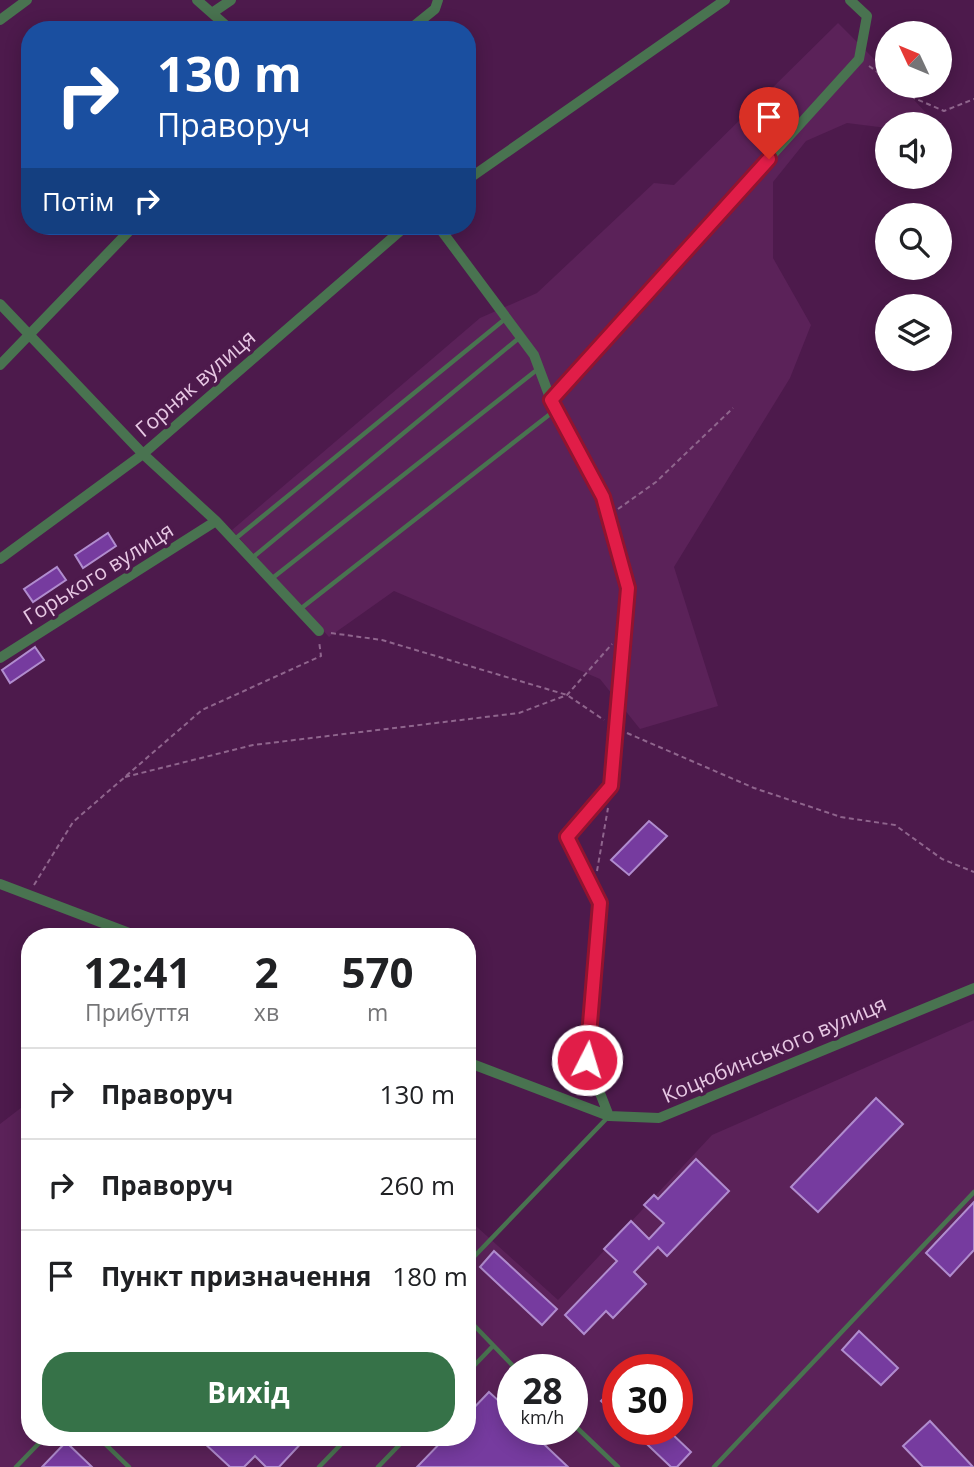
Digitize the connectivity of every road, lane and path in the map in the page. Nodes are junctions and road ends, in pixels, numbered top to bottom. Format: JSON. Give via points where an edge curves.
{"nodes":[{"id":1,"x":27,"y":0,"type":"edge"},
{"id":2,"x":197,"y":0,"type":"edge"},
{"id":3,"x":231,"y":0,"type":"edge"},
{"id":4,"x":428,"y":0,"type":"edge"},
{"id":5,"x":725,"y":0,"type":"edge"},
{"id":6,"x":850,"y":0,"type":"edge"},
{"id":7,"x":436,"y":5,"type":"edge"},
{"id":8,"x":212,"y":13,"type":"junction"},
{"id":9,"x":0,"y":20,"type":"edge"},
{"id":10,"x":221,"y":21,"type":"edge"},
{"id":11,"x":419,"y":21,"type":"edge"},
{"id":12,"x":859,"y":59,"type":"junction"},
{"id":13,"x":875,"y":70,"type":"edge"},
{"id":14,"x":914,"y":98,"type":"edge"},
{"id":15,"x":974,"y":99,"type":"edge"},
{"id":16,"x":476,"y":174,"type":"edge"},
{"id":17,"x":125,"y":235,"type":"edge"},
{"id":18,"x":396,"y":235,"type":"edge"},
{"id":19,"x":445,"y":235,"type":"edge"},
{"id":20,"x":0,"y":304,"type":"edge"},
{"id":21,"x":505,"y":318,"type":"junction"},
{"id":22,"x":29,"y":335,"type":"junction"},
{"id":23,"x":520,"y":337,"type":"junction"},
{"id":24,"x":0,"y":365,"type":"edge"},
{"id":25,"x":539,"y":368,"type":"junction"},
{"id":26,"x":551,"y":400,"type":"junction"},
{"id":27,"x":733,"y":408,"type":"dead end"},
{"id":28,"x":555,"y":411,"type":"junction"},
{"id":29,"x":143,"y":454,"type":"junction"},
{"id":30,"x":608,"y":515,"type":"junction"},
{"id":31,"x":216,"y":521,"type":"junction"},
{"id":32,"x":234,"y":540,"type":"junction"},
{"id":33,"x":252,"y":558,"type":"junction"},
{"id":34,"x":0,"y":559,"type":"edge"},
{"id":35,"x":270,"y":580,"type":"junction"},
{"id":36,"x":298,"y":610,"type":"junction"},
{"id":37,"x":318,"y":631,"type":"junction"},
{"id":38,"x":625,"y":631,"type":"junction"},
{"id":39,"x":0,"y":658,"type":"edge"},
{"id":40,"x":567,"y":695,"type":"junction"},
{"id":41,"x":616,"y":729,"type":"junction"},
{"id":42,"x":124,"y":777,"type":"junction"},
{"id":43,"x":611,"y":786,"type":"junction"},
{"id":44,"x":974,"y":872,"type":"edge"},
{"id":45,"x":0,"y":884,"type":"edge"},
{"id":46,"x":593,"y":890,"type":"junction"},
{"id":47,"x":28,"y":895,"type":"junction"},
{"id":48,"x":115,"y":928,"type":"edge"},
{"id":49,"x":974,"y":988,"type":"edge"},
{"id":50,"x":476,"y":1065,"type":"edge"},
{"id":51,"x":609,"y":1116,"type":"junction"},
{"id":52,"x":974,"y":1192,"type":"edge"},
{"id":53,"x":476,"y":1255,"type":"edge"},
{"id":54,"x":476,"y":1328,"type":"edge"},
{"id":55,"x":492,"y":1347,"type":"junction"},
{"id":56,"x":500,"y":1354,"type":"edge"},
{"id":57,"x":476,"y":1364,"type":"edge"},
{"id":58,"x":588,"y":1438,"type":"edge"},
{"id":59,"x":36,"y":1446,"type":"edge"},
{"id":60,"x":108,"y":1446,"type":"edge"},
{"id":61,"x":339,"y":1446,"type":"edge"},
{"id":62,"x":398,"y":1446,"type":"edge"},
{"id":63,"x":16,"y":1467,"type":"edge"},
{"id":64,"x":130,"y":1467,"type":"edge"},
{"id":65,"x":319,"y":1467,"type":"edge"},
{"id":66,"x":378,"y":1467,"type":"edge"},
{"id":67,"x":618,"y":1467,"type":"edge"},
{"id":68,"x":714,"y":1467,"type":"edge"}],
"edges":[{"from":1,"to":9,"type":"street"},
{"from":2,"to":8,"type":"street"},
{"from":3,"to":8,"type":"street"},
{"from":4,"to":7,"type":"street"},
{"from":5,"to":16,"type":"street"},
{"from":6,"to":12,"type":"street","via":[[867,16]]},
{"from":7,"to":11,"type":"street"},
{"from":8,"to":10,"type":"street"},
{"from":12,"to":13,"type":"path"},
{"from":12,"to":26,"type":"street"},
{"from":14,"to":15,"type":"path","via":[[944,111]]},
{"from":17,"to":22,"type":"street"},
{"from":18,"to":29,"type":"street","name":"Горняк вулиця"},
{"from":19,"to":21,"type":"street"},
{"from":20,"to":22,"type":"street"},
{"from":21,"to":23,"type":"street"},
{"from":21,"to":32,"type":"lane"},
{"from":22,"to":24,"type":"street"},
{"from":22,"to":29,"type":"street"},
{"from":23,"to":25,"type":"street"},
{"from":23,"to":33,"type":"lane"},
{"from":25,"to":26,"type":"street"},
{"from":25,"to":35,"type":"lane"},
{"from":26,"to":28,"type":"street"},
{"from":27,"to":30,"type":"path","via":[[656,482]]},
{"from":28,"to":30,"type":"street","via":[[603,497]]},
{"from":28,"to":36,"type":"lane"},
{"from":29,"to":31,"type":"street"},
{"from":29,"to":34,"type":"street","name":"Горняк вулиця"},
{"from":30,"to":38,"type":"street","via":[[628,588]]},
{"from":31,"to":32,"type":"street"},
{"from":31,"to":39,"type":"street","name":"Горького вулиця"},
{"from":32,"to":33,"type":"street"},
{"from":33,"to":35,"type":"street"},
{"from":35,"to":36,"type":"street"},
{"from":36,"to":37,"type":"street"},
{"from":37,"to":40,"type":"path","via":[[383,640]]},
{"from":37,"to":42,"type":"path","via":[[321,656],[202,709]]},
{"from":38,"to":40,"type":"path"},
{"from":38,"to":41,"type":"street"},
{"from":40,"to":41,"type":"path"},
{"from":40,"to":42,"type":"path","via":[[519,713],[253,746]]},
{"from":41,"to":43,"type":"street"},
{"from":41,"to":44,"type":"path","via":[[754,788],[841,817],[895,825],[942,859]]},
{"from":42,"to":47,"type":"path","via":[[73,822]]},
{"from":43,"to":46,"type":"path"},
{"from":43,"to":46,"type":"street","via":[[567,837]]},
{"from":45,"to":47,"type":"street"},
{"from":46,"to":51,"type":"street","via":[[600,903],[587,1060]]},
{"from":47,"to":48,"type":"street"},
{"from":49,"to":51,"type":"street","name":"Коцюбинського вулиця","via":[[659,1118]]},
{"from":50,"to":51,"type":"street","name":"Коцюбинського вулиця"},
{"from":51,"to":53,"type":"lane"},
{"from":52,"to":68,"type":"lane"},
{"from":54,"to":55,"type":"lane"},
{"from":55,"to":56,"type":"lane"},
{"from":55,"to":57,"type":"lane"},
{"from":58,"to":67,"type":"lane"},
{"from":59,"to":63,"type":"lane"},
{"from":60,"to":64,"type":"lane"},
{"from":61,"to":65,"type":"lane"},
{"from":62,"to":66,"type":"lane"}]}
